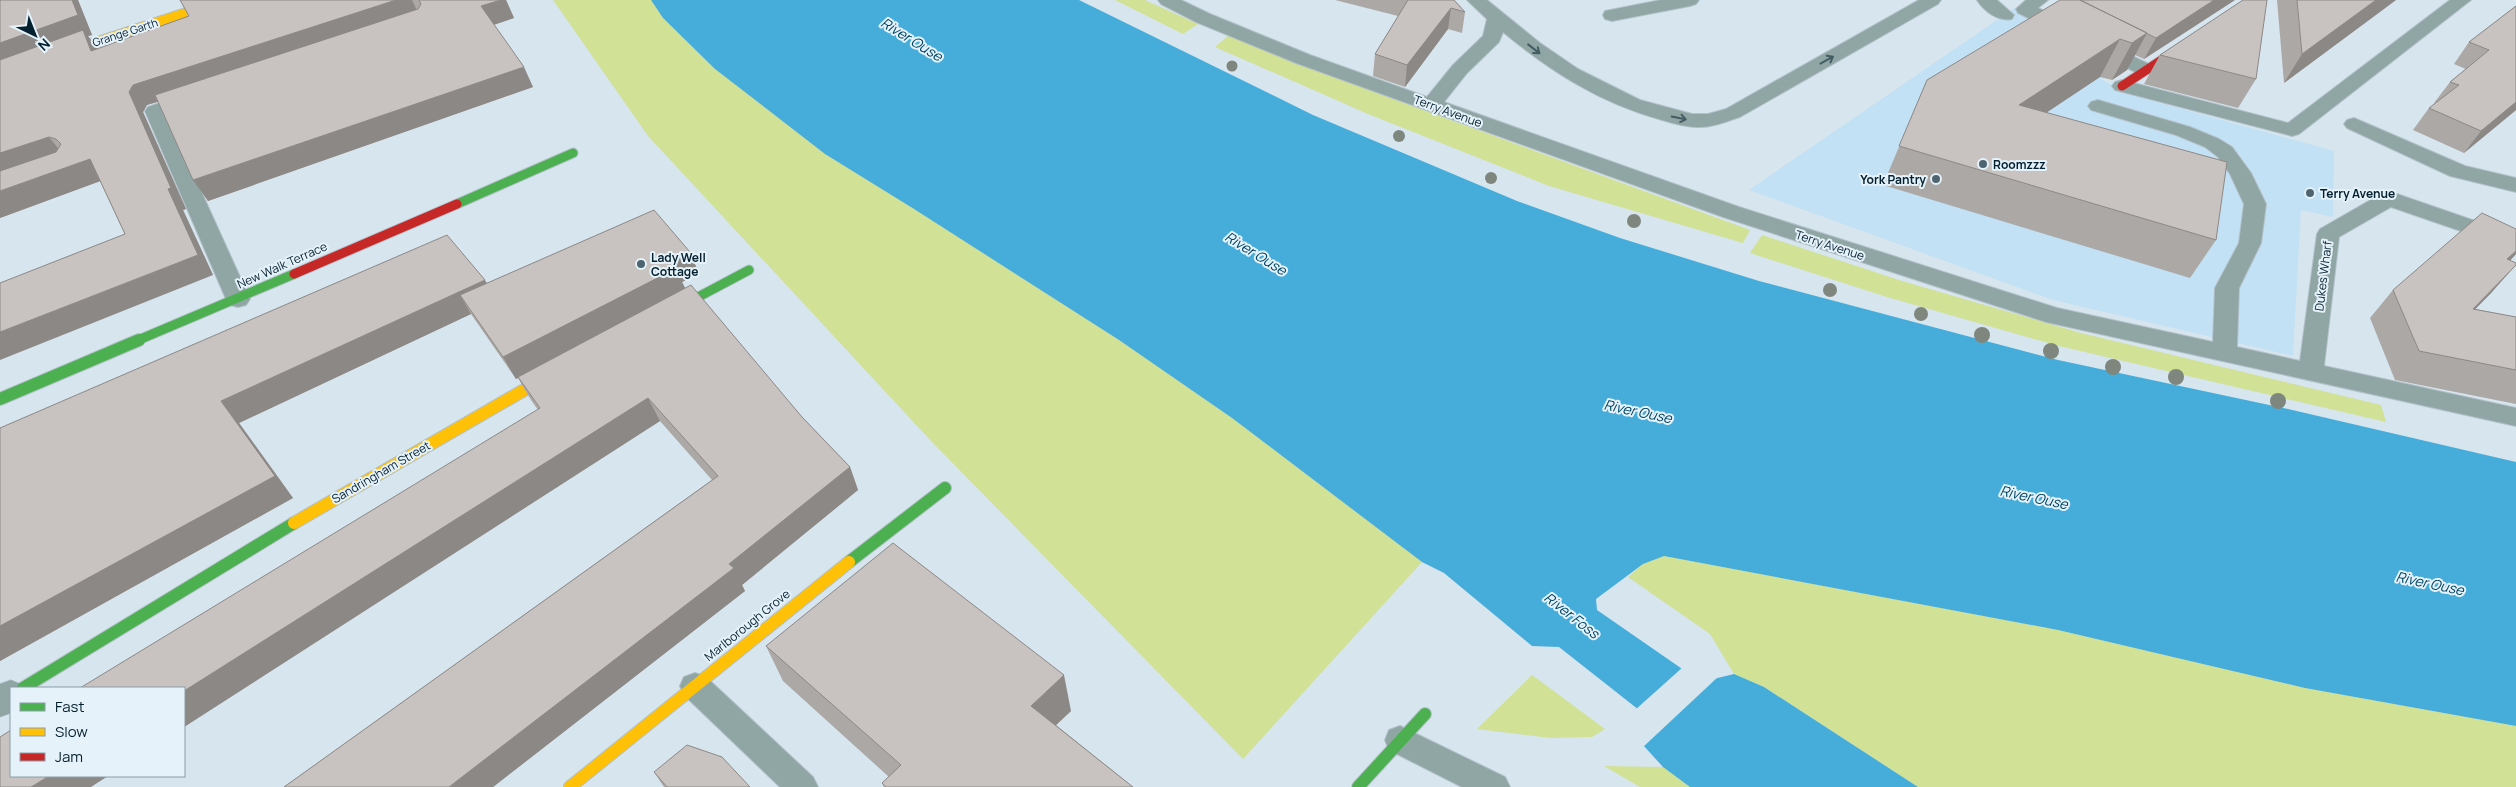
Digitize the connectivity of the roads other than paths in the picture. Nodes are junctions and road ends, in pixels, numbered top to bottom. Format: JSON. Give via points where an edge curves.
{"nodes":[{"id":1,"x":224,"y":0,"type":"edge"},
{"id":2,"x":1167,"y":0,"type":"edge"},
{"id":3,"x":1690,"y":0,"type":"edge"},
{"id":4,"x":1932,"y":0,"type":"edge"},
{"id":5,"x":1986,"y":0,"type":"edge"},
{"id":6,"x":2039,"y":0,"type":"edge"},
{"id":7,"x":2462,"y":0,"type":"edge"},
{"id":8,"x":1487,"y":6,"type":"edge"},
{"id":9,"x":1612,"y":15,"type":"dead end"},
{"id":10,"x":2004,"y":15,"type":"dead end"},
{"id":11,"x":2195,"y":38,"type":"edge"},
{"id":12,"x":2146,"y":70,"type":"junction"},
{"id":13,"x":0,"y":78,"type":"edge"},
{"id":14,"x":2122,"y":86,"type":"joint"},
{"id":15,"x":212,"y":92,"type":"edge"},
{"id":16,"x":1431,"y":105,"type":"junction"},
{"id":17,"x":2098,"y":106,"type":"dead end"},
{"id":18,"x":2354,"y":124,"type":"dead end"},
{"id":19,"x":573,"y":153,"type":"dead end"},
{"id":20,"x":2516,"y":185,"type":"edge"},
{"id":21,"x":2516,"y":243,"type":"edge"},
{"id":22,"x":748,"y":270,"type":"dead end"},
{"id":23,"x":238,"y":299,"type":"junction"},
{"id":24,"x":661,"y":316,"type":"edge"},
{"id":25,"x":2225,"y":354,"type":"junction"},
{"id":26,"x":564,"y":367,"type":"edge"},
{"id":27,"x":2311,"y":373,"type":"junction"},
{"id":28,"x":0,"y":399,"type":"edge"},
{"id":29,"x":2516,"y":417,"type":"edge"},
{"id":30,"x":944,"y":488,"type":"dead end"},
{"id":31,"x":695,"y":686,"type":"junction"},
{"id":32,"x":25,"y":687,"type":"edge"},
{"id":33,"x":1424,"y":714,"type":"dead end"},
{"id":34,"x":1400,"y":740,"type":"junction"},
{"id":35,"x":570,"y":787,"type":"edge"},
{"id":36,"x":802,"y":787,"type":"edge"},
{"id":37,"x":1358,"y":787,"type":"edge"},
{"id":38,"x":1494,"y":787,"type":"edge"}],
"edges":[{"from":1,"to":13,"type":"street","name":"Grange Garth","via":[[75,49]]},
{"from":2,"to":16,"type":"lane","name":"Terry Avenue","via":[[1303,59]]},
{"from":3,"to":9,"type":"lane"},
{"from":8,"to":4,"type":"lane","one_way":true,"via":[[1535,50],[1583,82],[1638,107],[1682,119],[1704,121],[1733,113]]},
{"from":5,"to":10,"type":"lane"},
{"from":6,"to":12,"type":"lane","via":[[2025,9]]},
{"from":7,"to":14,"type":"lane","via":[[2292,130]]},
{"from":8,"to":16,"type":"lane","via":[[1492,38]]},
{"from":11,"to":12,"type":"street"},
{"from":12,"to":14,"type":"street"},
{"from":15,"to":23,"type":"lane","via":[[155,111]]},
{"from":16,"to":25,"type":"lane","name":"Terry Avenue","via":[[1731,212],[2044,313]]},
{"from":17,"to":25,"type":"lane","via":[[2212,143],[2225,152],[2240,173],[2255,204],[2250,243],[2226,288]]},
{"from":18,"to":20,"type":"lane","via":[[2458,171]]},
{"from":19,"to":23,"type":"street","name":"New Walk Terrace"},
{"from":21,"to":27,"type":"lane","name":"Dukes Wharf","via":[[2389,199],[2328,234]]},
{"from":22,"to":24,"type":"street"},
{"from":23,"to":28,"type":"street","name":"New Walk Terrace"},
{"from":25,"to":27,"type":"lane","name":"Terry Avenue"},
{"from":26,"to":32,"type":"street","name":"Sandringham Street","via":[[330,501]]},
{"from":27,"to":29,"type":"lane","name":"Terry Avenue"},
{"from":30,"to":31,"type":"street","name":"Marlborough Grove"},
{"from":31,"to":35,"type":"street","name":"Marlborough Grove"},
{"from":31,"to":36,"type":"lane"},
{"from":33,"to":34,"type":"street"},
{"from":34,"to":37,"type":"street"},
{"from":34,"to":38,"type":"lane"}]}
